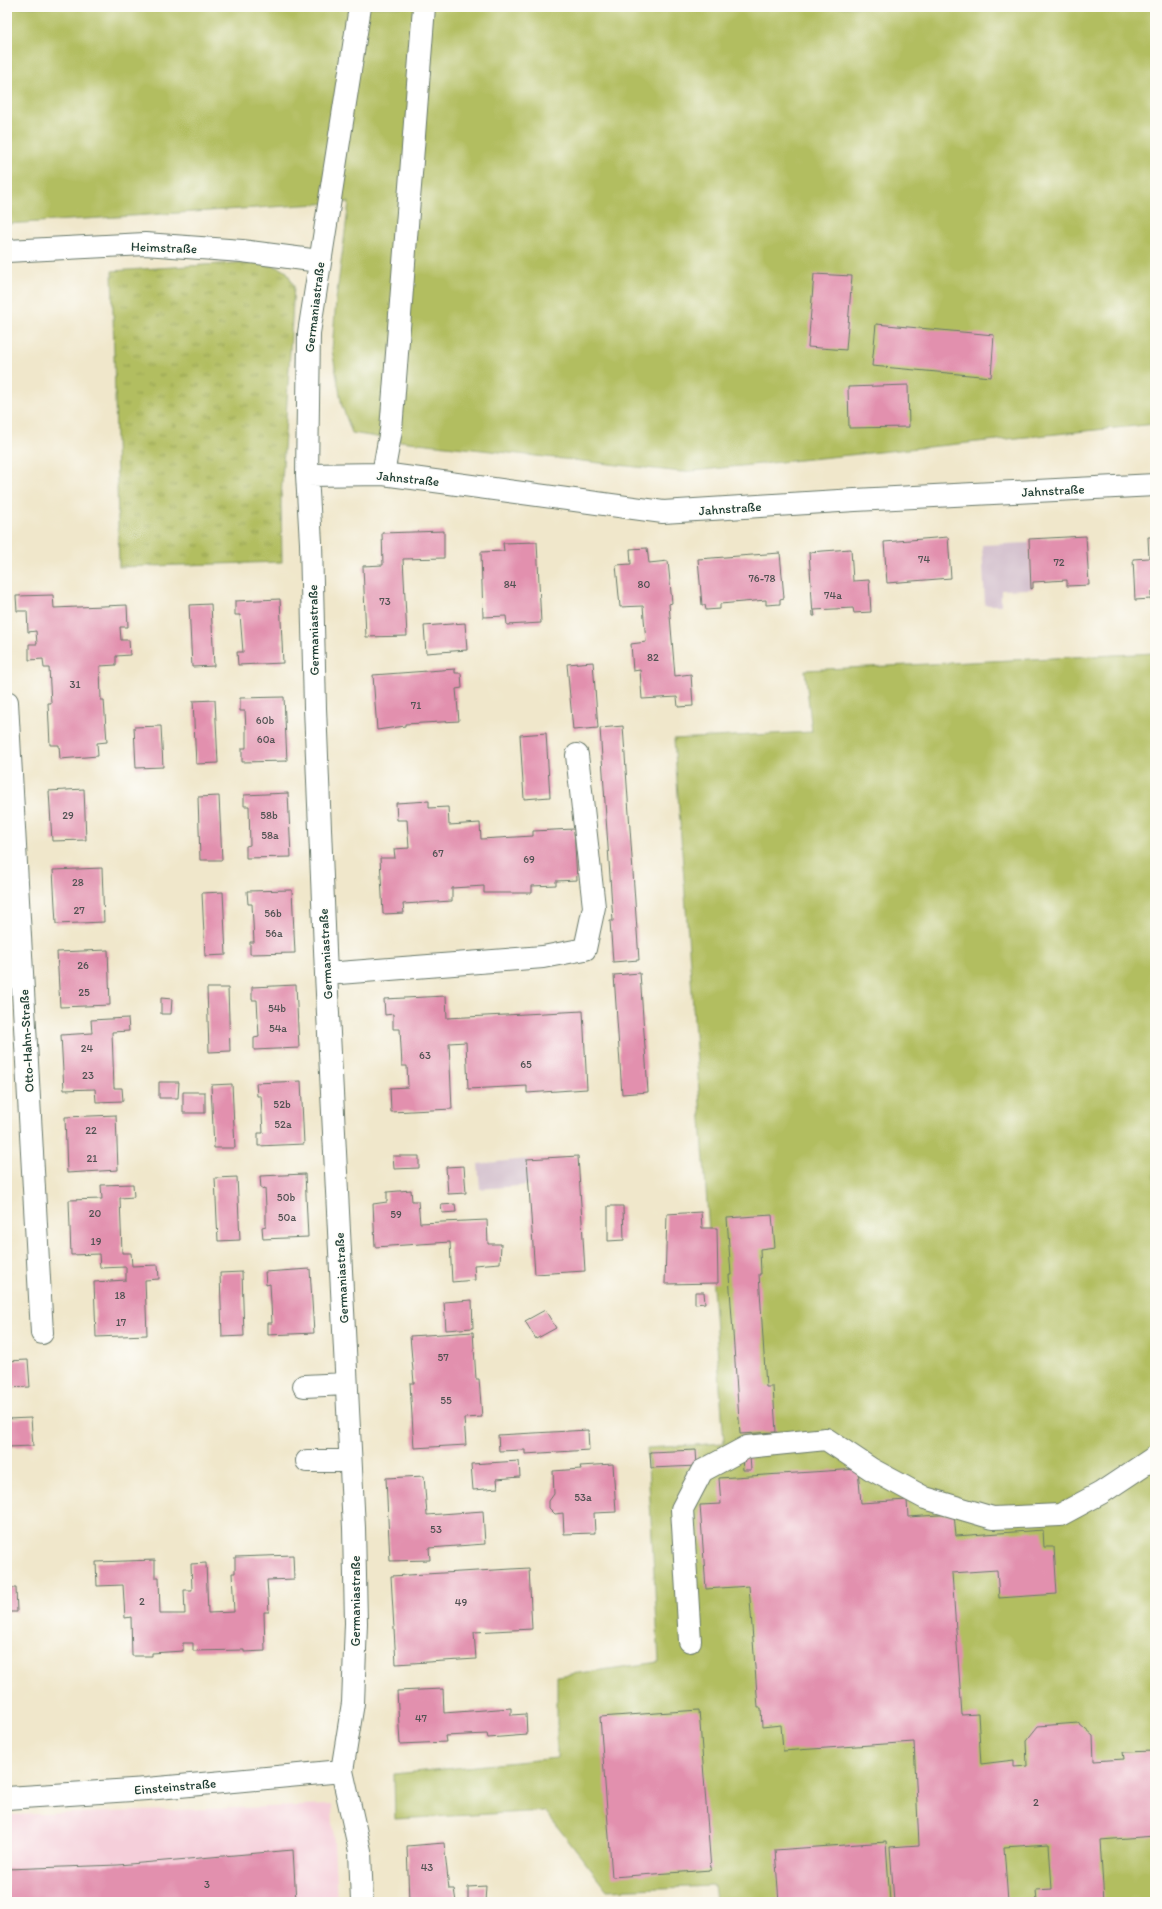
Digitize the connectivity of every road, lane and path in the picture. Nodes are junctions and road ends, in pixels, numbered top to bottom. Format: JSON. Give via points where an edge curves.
{"nodes":[{"id":1,"x":360,"y":7,"type":"edge"},
{"id":2,"x":424,"y":7,"type":"edge"},
{"id":3,"x":7,"y":251,"type":"edge"},
{"id":4,"x":319,"y":261,"type":"junction"},
{"id":5,"x":383,"y":474,"type":"junction"},
{"id":6,"x":307,"y":475,"type":"junction"},
{"id":7,"x":1155,"y":485,"type":"edge"},
{"id":8,"x":7,"y":702,"type":"edge"},
{"id":9,"x":577,"y":756,"type":"dead end"},
{"id":10,"x":326,"y":974,"type":"junction"},
{"id":11,"x":42,"y":1333,"type":"dead end"},
{"id":12,"x":346,"y":1384,"type":"junction"},
{"id":13,"x":304,"y":1386,"type":"dead end"},
{"id":14,"x":1155,"y":1457,"type":"edge"},
{"id":15,"x":307,"y":1461,"type":"dead end"},
{"id":16,"x":350,"y":1461,"type":"junction"},
{"id":17,"x":690,"y":1641,"type":"dead end"},
{"id":18,"x":342,"y":1771,"type":"junction"},
{"id":19,"x":7,"y":1798,"type":"edge"},
{"id":20,"x":362,"y":1902,"type":"edge"}],
"edges":[{"from":1,"to":4,"type":"street","name":"Germaniastraße","via":[[334,181]]},
{"from":2,"to":5,"type":"street","via":[[391,430]]},
{"from":3,"to":4,"type":"street","name":"Heimstraße","via":[[145,244],[242,251]]},
{"from":4,"to":6,"type":"street","name":"Germaniastraße","via":[[309,333]]},
{"from":5,"to":6,"type":"street","name":"Jahnstraße"},
{"from":5,"to":7,"type":"street","name":"Jahnstraße","via":[[663,512]]},
{"from":6,"to":10,"type":"street","name":"Germaniastraße"},
{"from":8,"to":11,"type":"street","name":"Otto-Hahn-Straße"},
{"from":9,"to":10,"type":"street","via":[[594,907],[585,948],[543,957]]},
{"from":10,"to":12,"type":"street","name":"Germaniastraße"},
{"from":12,"to":13,"type":"street"},
{"from":12,"to":16,"type":"street","name":"Germaniastraße"},
{"from":14,"to":17,"type":"street","via":[[1100,1493],[1060,1515],[993,1518],[925,1498],[871,1469],[826,1439],[747,1447],[702,1471],[682,1509]]},
{"from":15,"to":16,"type":"street"},
{"from":16,"to":18,"type":"street","name":"Germaniastraße","via":[[356,1623],[353,1703]]},
{"from":18,"to":19,"type":"street","name":"Einsteinstraße","via":[[147,1789]]},
{"from":18,"to":20,"type":"street","name":"Germaniastraße","via":[[360,1851]]}]}
